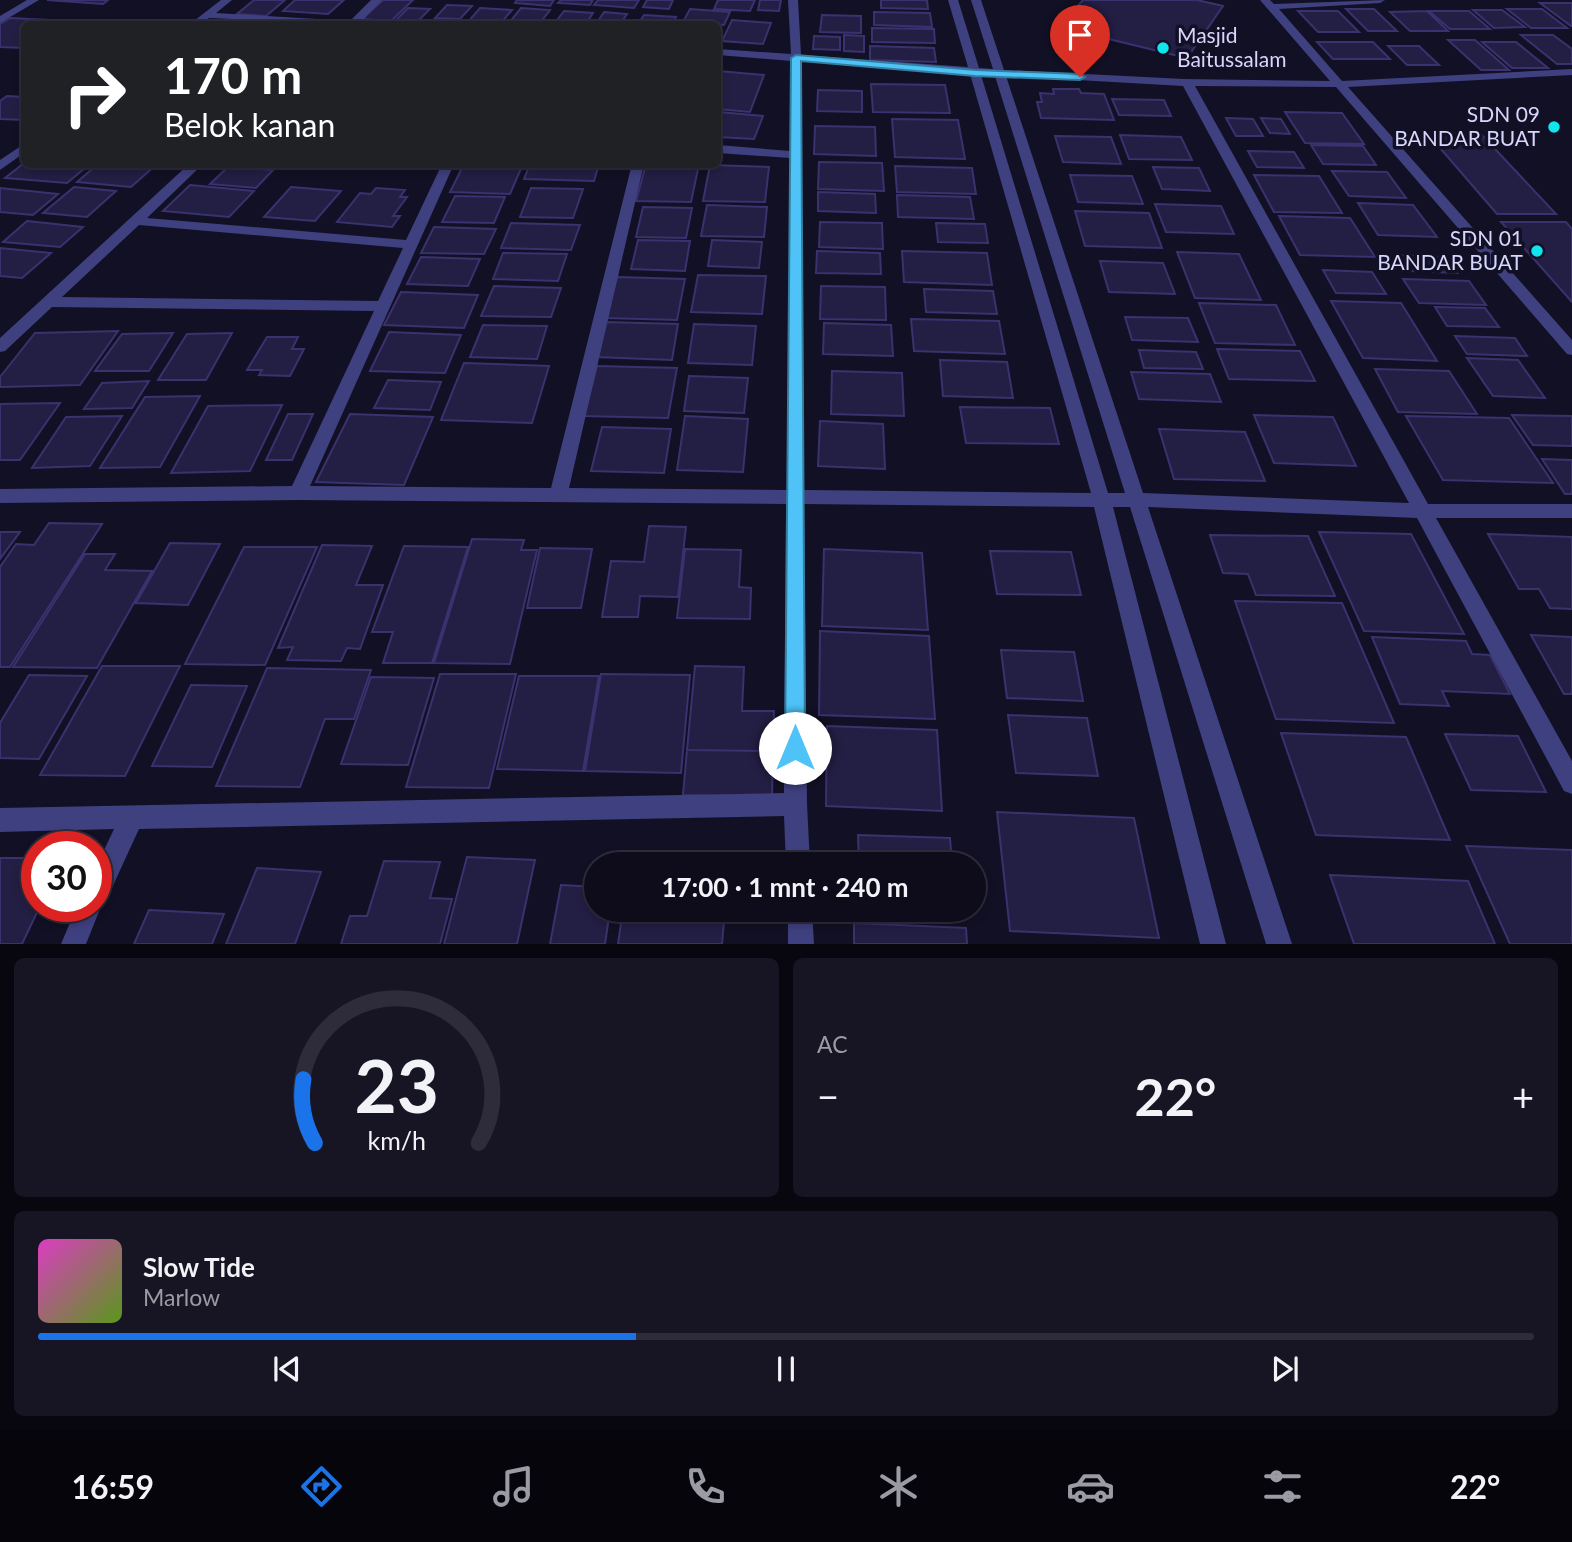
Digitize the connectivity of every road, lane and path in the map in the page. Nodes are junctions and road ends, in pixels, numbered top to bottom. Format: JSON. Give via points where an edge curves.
{"nodes":[{"id":1,"x":34,"y":0,"type":"edge"},
{"id":2,"x":227,"y":0,"type":"edge"},
{"id":3,"x":377,"y":0,"type":"edge"},
{"id":4,"x":793,"y":0,"type":"edge"},
{"id":5,"x":953,"y":0,"type":"edge"},
{"id":6,"x":976,"y":0,"type":"edge"},
{"id":7,"x":1380,"y":0,"type":"edge"},
{"id":8,"x":1269,"y":4,"type":"edge"},
{"id":9,"x":208,"y":15,"type":"junction"},
{"id":10,"x":0,"y":20,"type":"edge"},
{"id":11,"x":199,"y":21,"type":"edge"},
{"id":12,"x":305,"y":21,"type":"edge"},
{"id":13,"x":356,"y":21,"type":"edge"},
{"id":14,"x":721,"y":52,"type":"edge"},
{"id":15,"x":796,"y":58,"type":"junction"},
{"id":16,"x":1572,"y":72,"type":"edge"},
{"id":17,"x":975,"y":73,"type":"junction"},
{"id":18,"x":1000,"y":74,"type":"junction"},
{"id":19,"x":1187,"y":82,"type":"junction"},
{"id":20,"x":1340,"y":84,"type":"junction"},
{"id":21,"x":721,"y":149,"type":"edge"},
{"id":22,"x":21,"y":150,"type":"edge"},
{"id":23,"x":794,"y":155,"type":"junction"},
{"id":24,"x":0,"y":166,"type":"edge"},
{"id":25,"x":193,"y":168,"type":"edge"},
{"id":26,"x":446,"y":168,"type":"edge"},
{"id":27,"x":637,"y":168,"type":"edge"},
{"id":28,"x":138,"y":220,"type":"junction"},
{"id":29,"x":411,"y":245,"type":"junction"},
{"id":30,"x":50,"y":302,"type":"junction"},
{"id":31,"x":383,"y":306,"type":"junction"},
{"id":32,"x":0,"y":347,"type":"edge"},
{"id":33,"x":1572,"y":350,"type":"edge"},
{"id":34,"x":298,"y":493,"type":"junction"},
{"id":35,"x":558,"y":495,"type":"junction"},
{"id":36,"x":0,"y":496,"type":"edge"},
{"id":37,"x":795,"y":497,"type":"junction"},
{"id":38,"x":1102,"y":500,"type":"junction"},
{"id":39,"x":1138,"y":500,"type":"junction"},
{"id":40,"x":1572,"y":511,"type":"edge"},
{"id":41,"x":1422,"y":512,"type":"junction"},
{"id":42,"x":1572,"y":783,"type":"edge"},
{"id":43,"x":795,"y":804,"type":"junction"},
{"id":44,"x":132,"y":818,"type":"junction"},
{"id":45,"x":0,"y":820,"type":"edge"},
{"id":46,"x":797,"y":852,"type":"edge"},
{"id":47,"x":112,"y":860,"type":"edge"},
{"id":48,"x":83,"y":922,"type":"edge"},
{"id":49,"x":800,"y":922,"type":"edge"},
{"id":50,"x":73,"y":943,"type":"edge"},
{"id":51,"x":801,"y":943,"type":"edge"},
{"id":52,"x":1213,"y":943,"type":"edge"},
{"id":53,"x":1279,"y":943,"type":"edge"}],
"edges":[{"from":1,"to":10,"type":"street"},
{"from":2,"to":9,"type":"street"},
{"from":3,"to":13,"type":"street"},
{"from":4,"to":15,"type":"street"},
{"from":5,"to":17,"type":"street"},
{"from":6,"to":18,"type":"street"},
{"from":7,"to":8,"type":"street"},
{"from":8,"to":20,"type":"street"},
{"from":9,"to":11,"type":"street"},
{"from":9,"to":12,"type":"street"},
{"from":14,"to":15,"type":"street"},
{"from":15,"to":17,"type":"street"},
{"from":15,"to":23,"type":"street"},
{"from":16,"to":20,"type":"street"},
{"from":17,"to":18,"type":"street"},
{"from":17,"to":38,"type":"street"},
{"from":18,"to":19,"type":"street"},
{"from":18,"to":39,"type":"street"},
{"from":19,"to":20,"type":"street"},
{"from":19,"to":41,"type":"street"},
{"from":20,"to":33,"type":"street"},
{"from":21,"to":23,"type":"street"},
{"from":22,"to":24,"type":"street"},
{"from":23,"to":37,"type":"street"},
{"from":25,"to":28,"type":"street"},
{"from":26,"to":29,"type":"street"},
{"from":27,"to":35,"type":"street"},
{"from":28,"to":29,"type":"street"},
{"from":28,"to":30,"type":"street"},
{"from":29,"to":31,"type":"street"},
{"from":30,"to":31,"type":"street"},
{"from":30,"to":32,"type":"street"},
{"from":31,"to":34,"type":"street"},
{"from":34,"to":35,"type":"street"},
{"from":34,"to":36,"type":"street"},
{"from":35,"to":37,"type":"street"},
{"from":37,"to":38,"type":"street"},
{"from":37,"to":43,"type":"street"},
{"from":38,"to":39,"type":"street"},
{"from":38,"to":52,"type":"street"},
{"from":39,"to":41,"type":"street"},
{"from":39,"to":53,"type":"street"},
{"from":40,"to":41,"type":"street"},
{"from":41,"to":42,"type":"street"},
{"from":43,"to":44,"type":"street"},
{"from":43,"to":46,"type":"street"},
{"from":44,"to":45,"type":"street"},
{"from":44,"to":47,"type":"street"},
{"from":48,"to":50,"type":"street"},
{"from":49,"to":51,"type":"street"}]}
